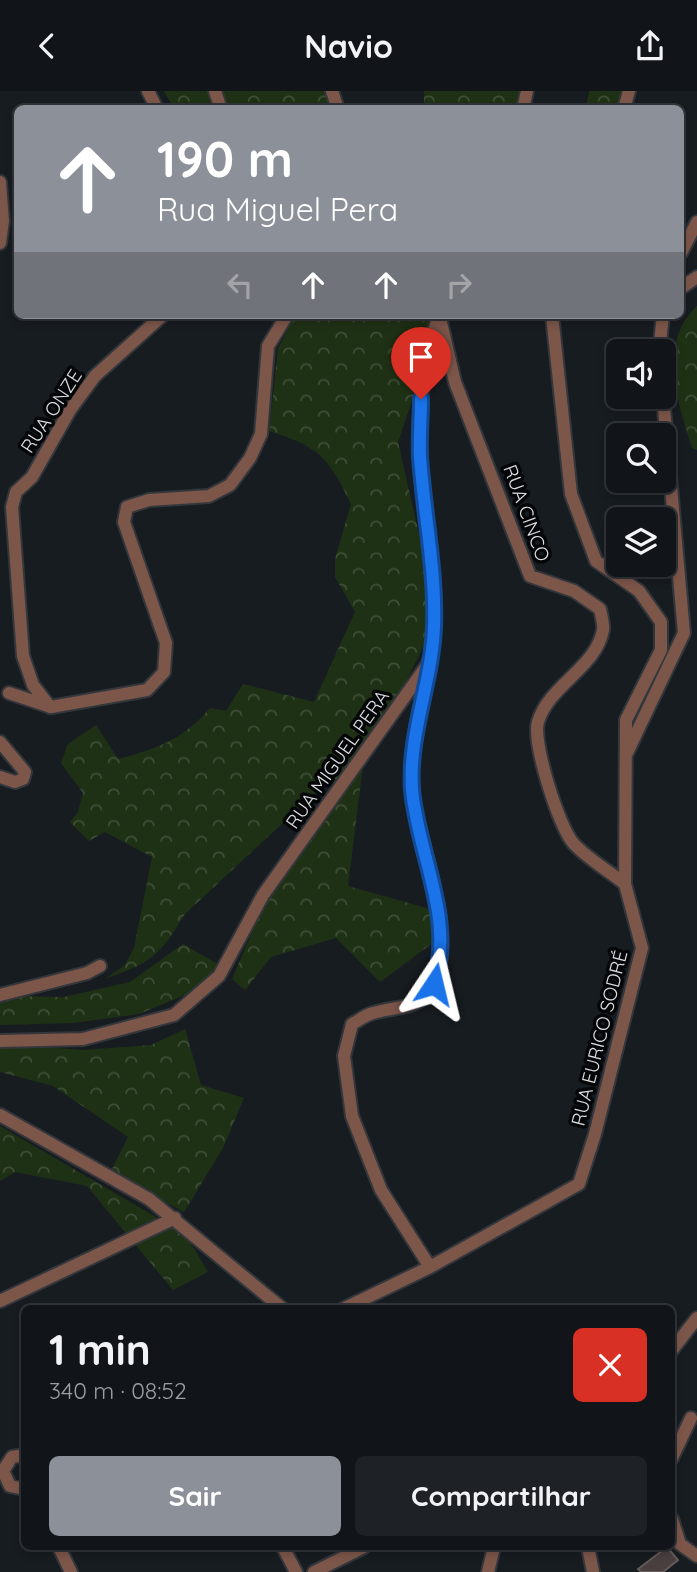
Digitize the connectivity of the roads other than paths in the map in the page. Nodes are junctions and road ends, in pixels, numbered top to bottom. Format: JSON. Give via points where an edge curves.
{"nodes":[{"id":1,"x":0,"y":182,"type":"edge"},
{"id":2,"x":697,"y":222,"type":"edge"},
{"id":3,"x":0,"y":243,"type":"edge"},
{"id":4,"x":684,"y":247,"type":"edge"},
{"id":5,"x":159,"y":319,"type":"edge"},
{"id":6,"x":285,"y":319,"type":"edge"},
{"id":7,"x":438,"y":319,"type":"edge"},
{"id":8,"x":440,"y":319,"type":"edge"},
{"id":9,"x":552,"y":319,"type":"edge"},
{"id":10,"x":663,"y":319,"type":"edge"},
{"id":11,"x":660,"y":339,"type":"edge"},
{"id":12,"x":664,"y":409,"type":"edge"},
{"id":13,"x":430,"y":661,"type":"junction"},
{"id":14,"x":9,"y":693,"type":"dead end"},
{"id":15,"x":51,"y":707,"type":"junction"},
{"id":16,"x":0,"y":742,"type":"edge"},
{"id":17,"x":624,"y":759,"type":"junction"},
{"id":18,"x":0,"y":777,"type":"edge"},
{"id":19,"x":625,"y":884,"type":"junction"},
{"id":20,"x":100,"y":966,"type":"dead end"},
{"id":21,"x":0,"y":995,"type":"edge"},
{"id":22,"x":0,"y":1041,"type":"edge"},
{"id":23,"x":0,"y":1115,"type":"edge"},
{"id":24,"x":175,"y":1218,"type":"junction"},
{"id":25,"x":430,"y":1267,"type":"junction"},
{"id":26,"x":0,"y":1301,"type":"edge"},
{"id":27,"x":278,"y":1305,"type":"edge"},
{"id":28,"x":351,"y":1305,"type":"edge"},
{"id":29,"x":697,"y":1318,"type":"edge"},
{"id":30,"x":675,"y":1347,"type":"edge"},
{"id":31,"x":691,"y":1419,"type":"dead end"},
{"id":32,"x":675,"y":1452,"type":"edge"},
{"id":33,"x":6,"y":1465,"type":"edge"},
{"id":34,"x":21,"y":1490,"type":"edge"},
{"id":35,"x":0,"y":1495,"type":"edge"},
{"id":36,"x":675,"y":1529,"type":"edge"},
{"id":37,"x":60,"y":1550,"type":"edge"},
{"id":38,"x":285,"y":1550,"type":"edge"},
{"id":39,"x":358,"y":1550,"type":"edge"},
{"id":40,"x":493,"y":1550,"type":"edge"},
{"id":41,"x":589,"y":1550,"type":"edge"},
{"id":42,"x":697,"y":1556,"type":"edge"},
{"id":43,"x":71,"y":1572,"type":"edge"},
{"id":44,"x":296,"y":1572,"type":"edge"},
{"id":45,"x":314,"y":1572,"type":"edge"},
{"id":46,"x":488,"y":1572,"type":"edge"},
{"id":47,"x":593,"y":1572,"type":"edge"}],
"edges":[{"from":1,"to":3,"type":"street"},
{"from":2,"to":4,"type":"street"},
{"from":5,"to":15,"type":"street","name":"RUA ONZE","via":[[95,376],[32,477],[16,492],[12,507],[23,656],[33,685]]},
{"from":6,"to":15,"type":"street","via":[[268,346],[261,434],[230,485],[209,496],[149,500],[127,507],[124,521],[166,643],[164,672],[148,690]]},
{"from":7,"to":13,"type":"street","name":"RUA MIGUEL PERA","via":[[421,399],[420,455],[433,575]]},
{"from":8,"to":19,"type":"street","name":"RUA CINCO","via":[[455,383],[530,576],[574,591],[600,609],[604,629],[593,653],[538,722],[539,743],[563,829],[575,845]]},
{"from":9,"to":17,"type":"street","via":[[571,494],[596,561],[639,591],[661,622],[661,650],[626,719]]},
{"from":10,"to":11,"type":"street"},
{"from":12,"to":17,"type":"street","name":"RUA EURICO SODRÉ","via":[[684,633]]},
{"from":13,"to":22,"type":"street","name":"RUA MIGUEL PERA","via":[[263,895],[219,976],[174,1016],[83,1039]]},
{"from":13,"to":25,"type":"street","via":[[413,745],[412,791],[437,898],[441,941],[437,974],[416,1005],[370,1014],[352,1024],[344,1056],[352,1116],[381,1190]]},
{"from":14,"to":15,"type":"street"},
{"from":16,"to":18,"type":"street","via":[[25,772],[23,779],[15,782]]},
{"from":17,"to":19,"type":"street","name":"RUA EURICO SODRÉ"},
{"from":19,"to":25,"type":"street","name":"RUA EURICO SODRÉ","via":[[642,948],[583,1177],[574,1190]]},
{"from":20,"to":21,"type":"street"},
{"from":23,"to":24,"type":"street"},
{"from":24,"to":26,"type":"street"},
{"from":24,"to":27,"type":"street"},
{"from":25,"to":28,"type":"street","name":"RUA EURICO SODRÉ"},
{"from":29,"to":30,"type":"street"},
{"from":31,"to":32,"type":"street"},
{"from":33,"to":34,"type":"street"},
{"from":34,"to":35,"type":"street"},
{"from":36,"to":42,"type":"street","via":[[680,1545]]},
{"from":37,"to":43,"type":"street"},
{"from":38,"to":44,"type":"street"},
{"from":39,"to":45,"type":"street"},
{"from":40,"to":46,"type":"street"},
{"from":41,"to":47,"type":"street"}]}
